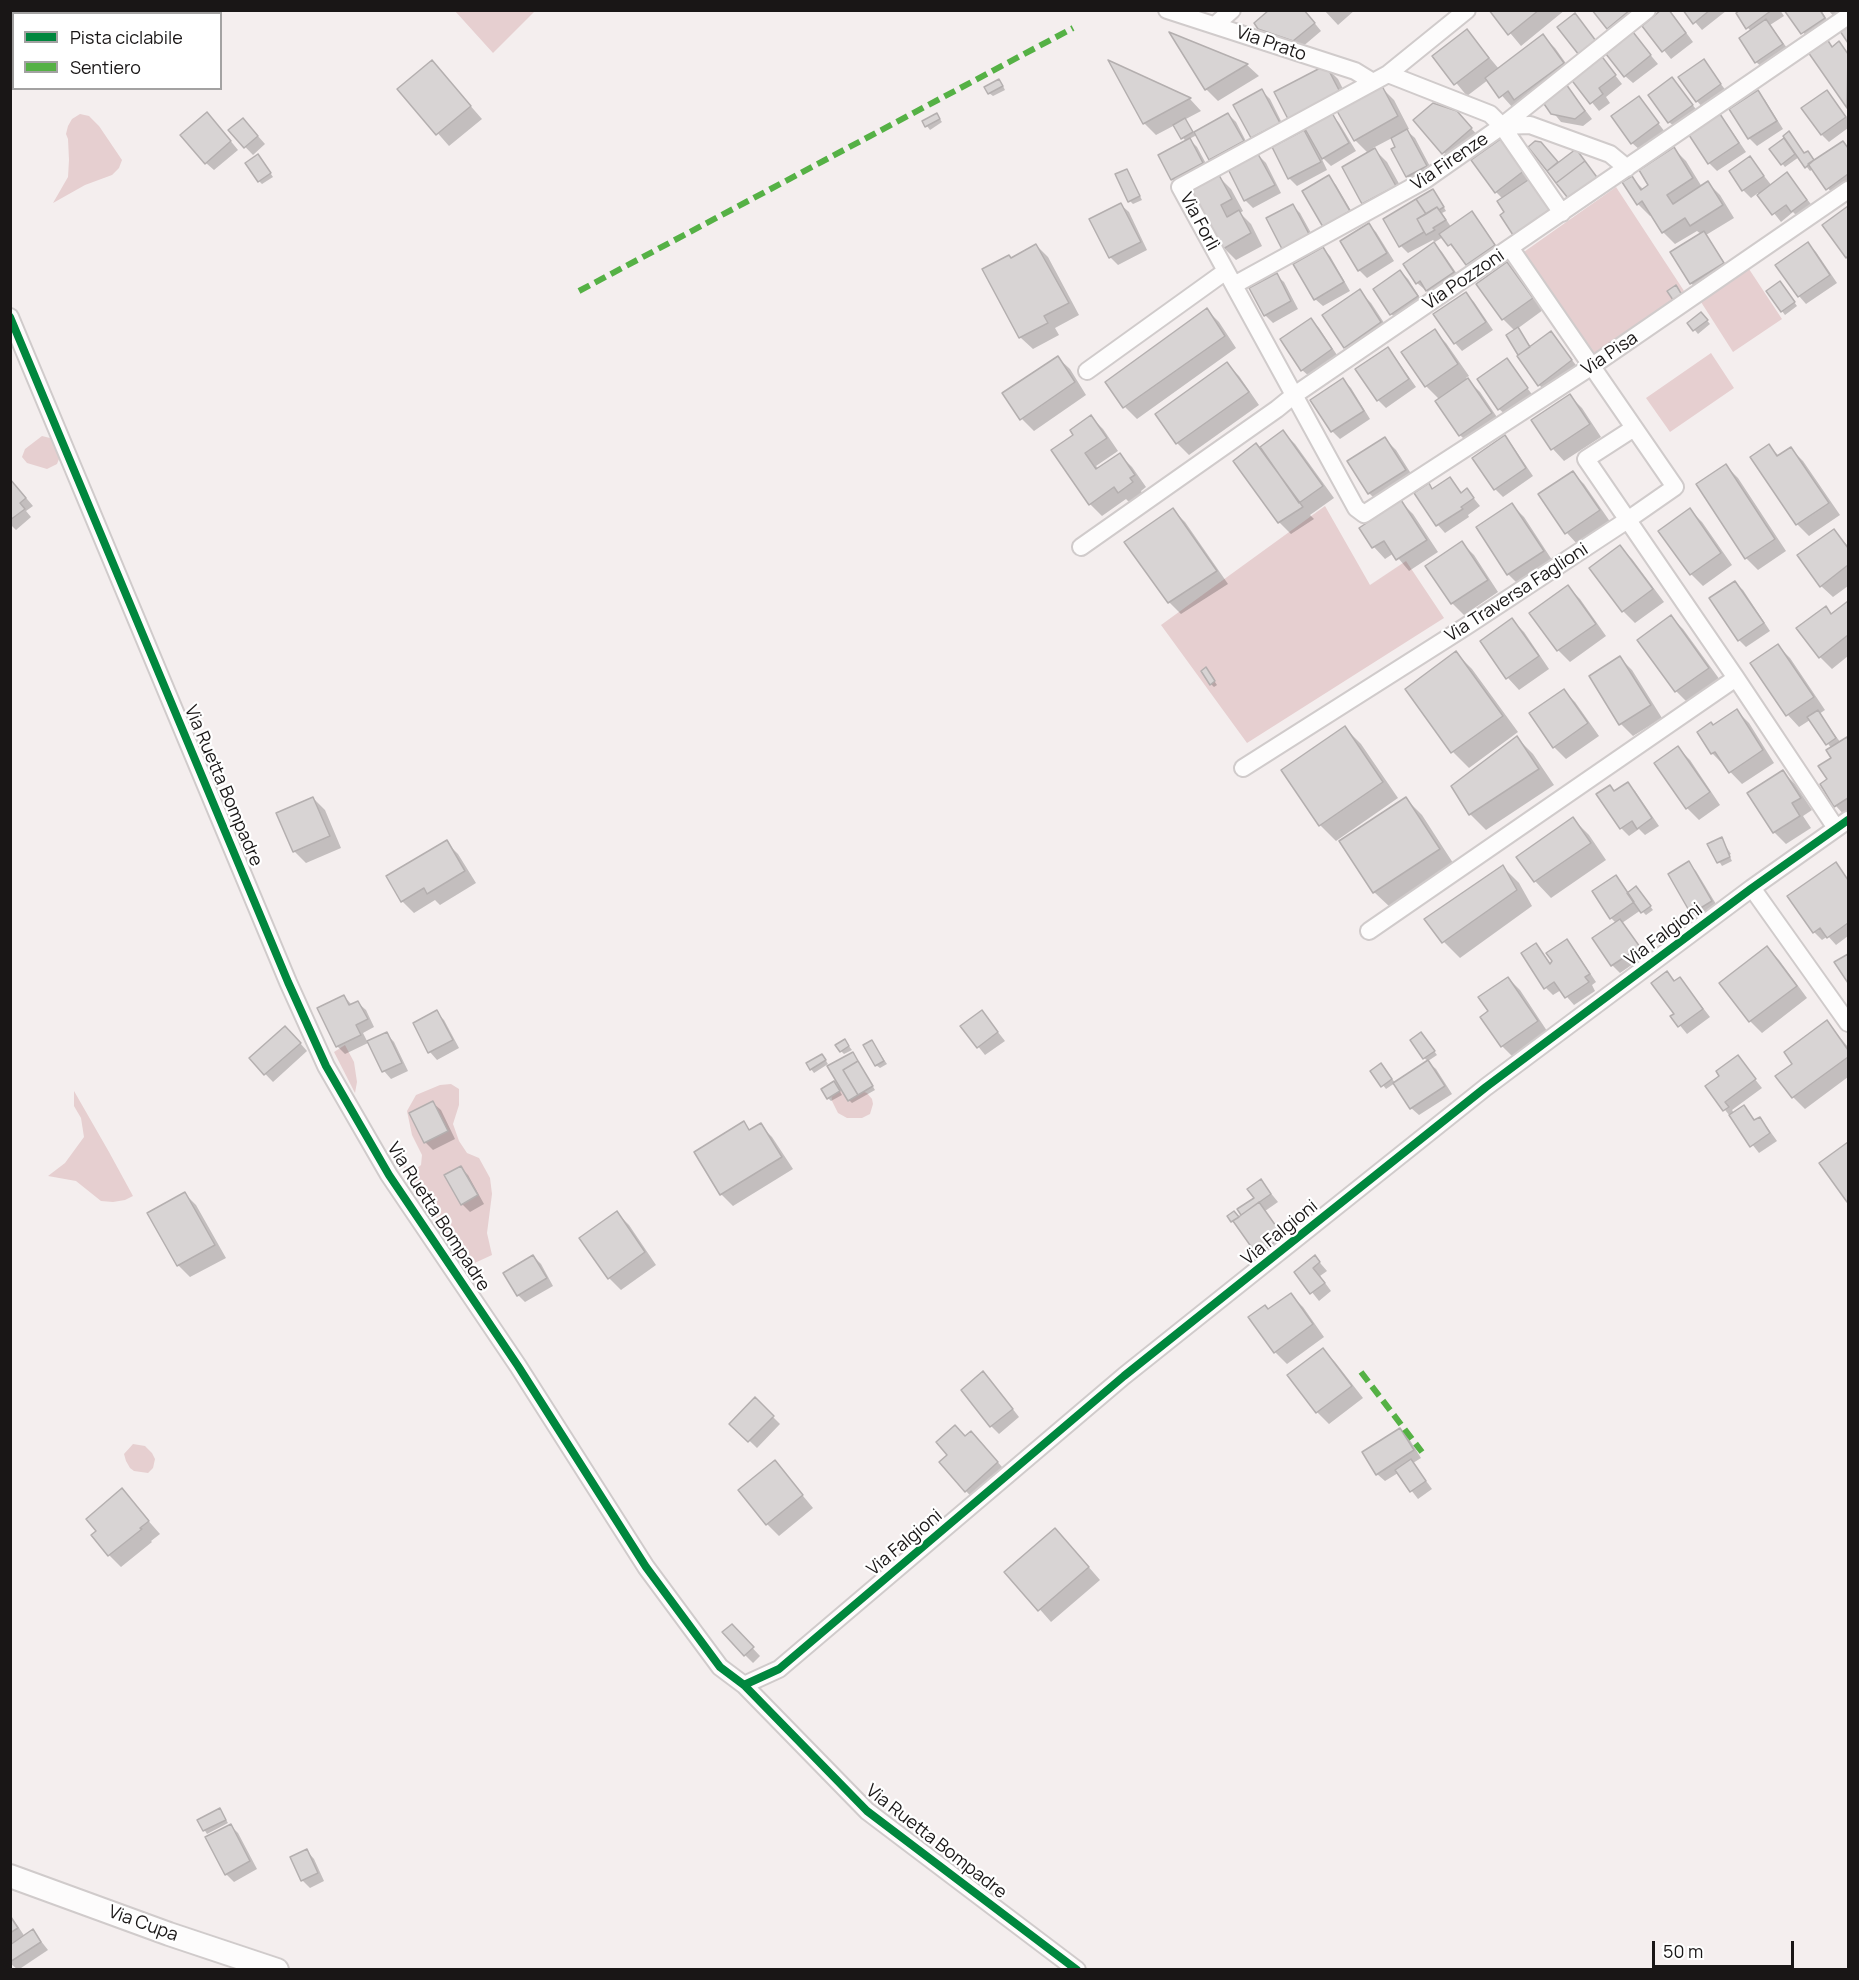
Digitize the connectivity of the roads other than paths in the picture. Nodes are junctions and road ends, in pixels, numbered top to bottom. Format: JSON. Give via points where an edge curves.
{"nodes":[{"id":1,"x":1167,"y":10,"type":"edge"},
{"id":2,"x":1232,"y":10,"type":"edge"},
{"id":3,"x":1467,"y":10,"type":"edge"},
{"id":4,"x":1647,"y":10,"type":"edge"},
{"id":5,"x":1848,"y":16,"type":"edge"},
{"id":6,"x":1215,"y":25,"type":"junction"},
{"id":7,"x":1380,"y":78,"type":"junction"},
{"id":8,"x":1502,"y":126,"type":"junction"},
{"id":9,"x":1627,"y":168,"type":"junction"},
{"id":10,"x":1848,"y":190,"type":"edge"},
{"id":11,"x":1562,"y":213,"type":"junction"},
{"id":12,"x":1511,"y":249,"type":"junction"},
{"id":13,"x":1230,"y":278,"type":"junction"},
{"id":14,"x":10,"y":317,"type":"edge"},
{"id":15,"x":1592,"y":366,"type":"junction"},
{"id":16,"x":1087,"y":371,"type":"dead end"},
{"id":17,"x":1293,"y":396,"type":"junction"},
{"id":18,"x":1634,"y":428,"type":"junction"},
{"id":19,"x":1368,"y":512,"type":"joint"},
{"id":20,"x":1629,"y":519,"type":"junction"},
{"id":21,"x":1081,"y":547,"type":"dead end"},
{"id":22,"x":1736,"y":678,"type":"junction"},
{"id":23,"x":1243,"y":768,"type":"dead end"},
{"id":24,"x":1842,"y":824,"type":"edge"},
{"id":25,"x":1752,"y":888,"type":"junction"},
{"id":26,"x":1369,"y":931,"type":"dead end"},
{"id":27,"x":1848,"y":1023,"type":"edge"},
{"id":28,"x":744,"y":1685,"type":"junction"},
{"id":29,"x":10,"y":1876,"type":"edge"},
{"id":30,"x":276,"y":1970,"type":"edge"},
{"id":31,"x":1077,"y":1970,"type":"edge"}],
"edges":[{"from":1,"to":6,"type":"street","name":"Via Prato"},
{"from":2,"to":6,"type":"street"},
{"from":3,"to":7,"type":"street","name":"Via Forlì"},
{"from":4,"to":8,"type":"street","name":"Via Firenze"},
{"from":5,"to":9,"type":"street","name":"Via Pozzoni"},
{"from":6,"to":7,"type":"street","name":"Via Prato"},
{"from":7,"to":8,"type":"street","name":"Via Prato","via":[[1490,114]]},
{"from":7,"to":13,"type":"street","name":"Via Forlì","via":[[1180,187]]},
{"from":8,"to":9,"type":"street","via":[[1530,125],[1610,154]]},
{"from":8,"to":11,"type":"street","name":"Via Prato"},
{"from":8,"to":13,"type":"street","name":"Via Firenze","via":[[1425,180]]},
{"from":9,"to":11,"type":"street","name":"Via Pozzoni"},
{"from":10,"to":15,"type":"street","name":"Via Pisa"},
{"from":11,"to":12,"type":"street","name":"Via Pozzoni"},
{"from":12,"to":15,"type":"street"},
{"from":12,"to":17,"type":"street","name":"Via Pozzoni"},
{"from":13,"to":16,"type":"street","name":"Via Firenze"},
{"from":13,"to":17,"type":"street","name":"Via Forlì"},
{"from":14,"to":28,"type":"street","name":"Via Ruetta Bompadre","via":[[326,1066],[389,1175],[518,1366],[646,1567],[720,1667]]},
{"from":15,"to":18,"type":"street"},
{"from":15,"to":19,"type":"street","name":"Via Pisa"},
{"from":17,"to":19,"type":"street","name":"Via Forlì","via":[[1356,508],[1364,514]]},
{"from":17,"to":21,"type":"street","name":"Via Pozzoni"},
{"from":18,"to":20,"type":"street","name":"Via Traversa Faglioni","via":[[1675,487]]},
{"from":18,"to":20,"type":"street","via":[[1586,459]]},
{"from":20,"to":22,"type":"street"},
{"from":20,"to":23,"type":"street","name":"Via Traversa Faglioni"},
{"from":22,"to":24,"type":"street"},
{"from":22,"to":26,"type":"street"},
{"from":24,"to":25,"type":"street","name":"Via Falgioni"},
{"from":25,"to":27,"type":"street"},
{"from":25,"to":28,"type":"street","name":"Via Falgioni","via":[[1495,1080],[1124,1376],[779,1669]]},
{"from":28,"to":31,"type":"street","name":"Via Ruetta Bompadre","via":[[867,1811]]},
{"from":29,"to":30,"type":"street","name":"Via Cupa"}]}
